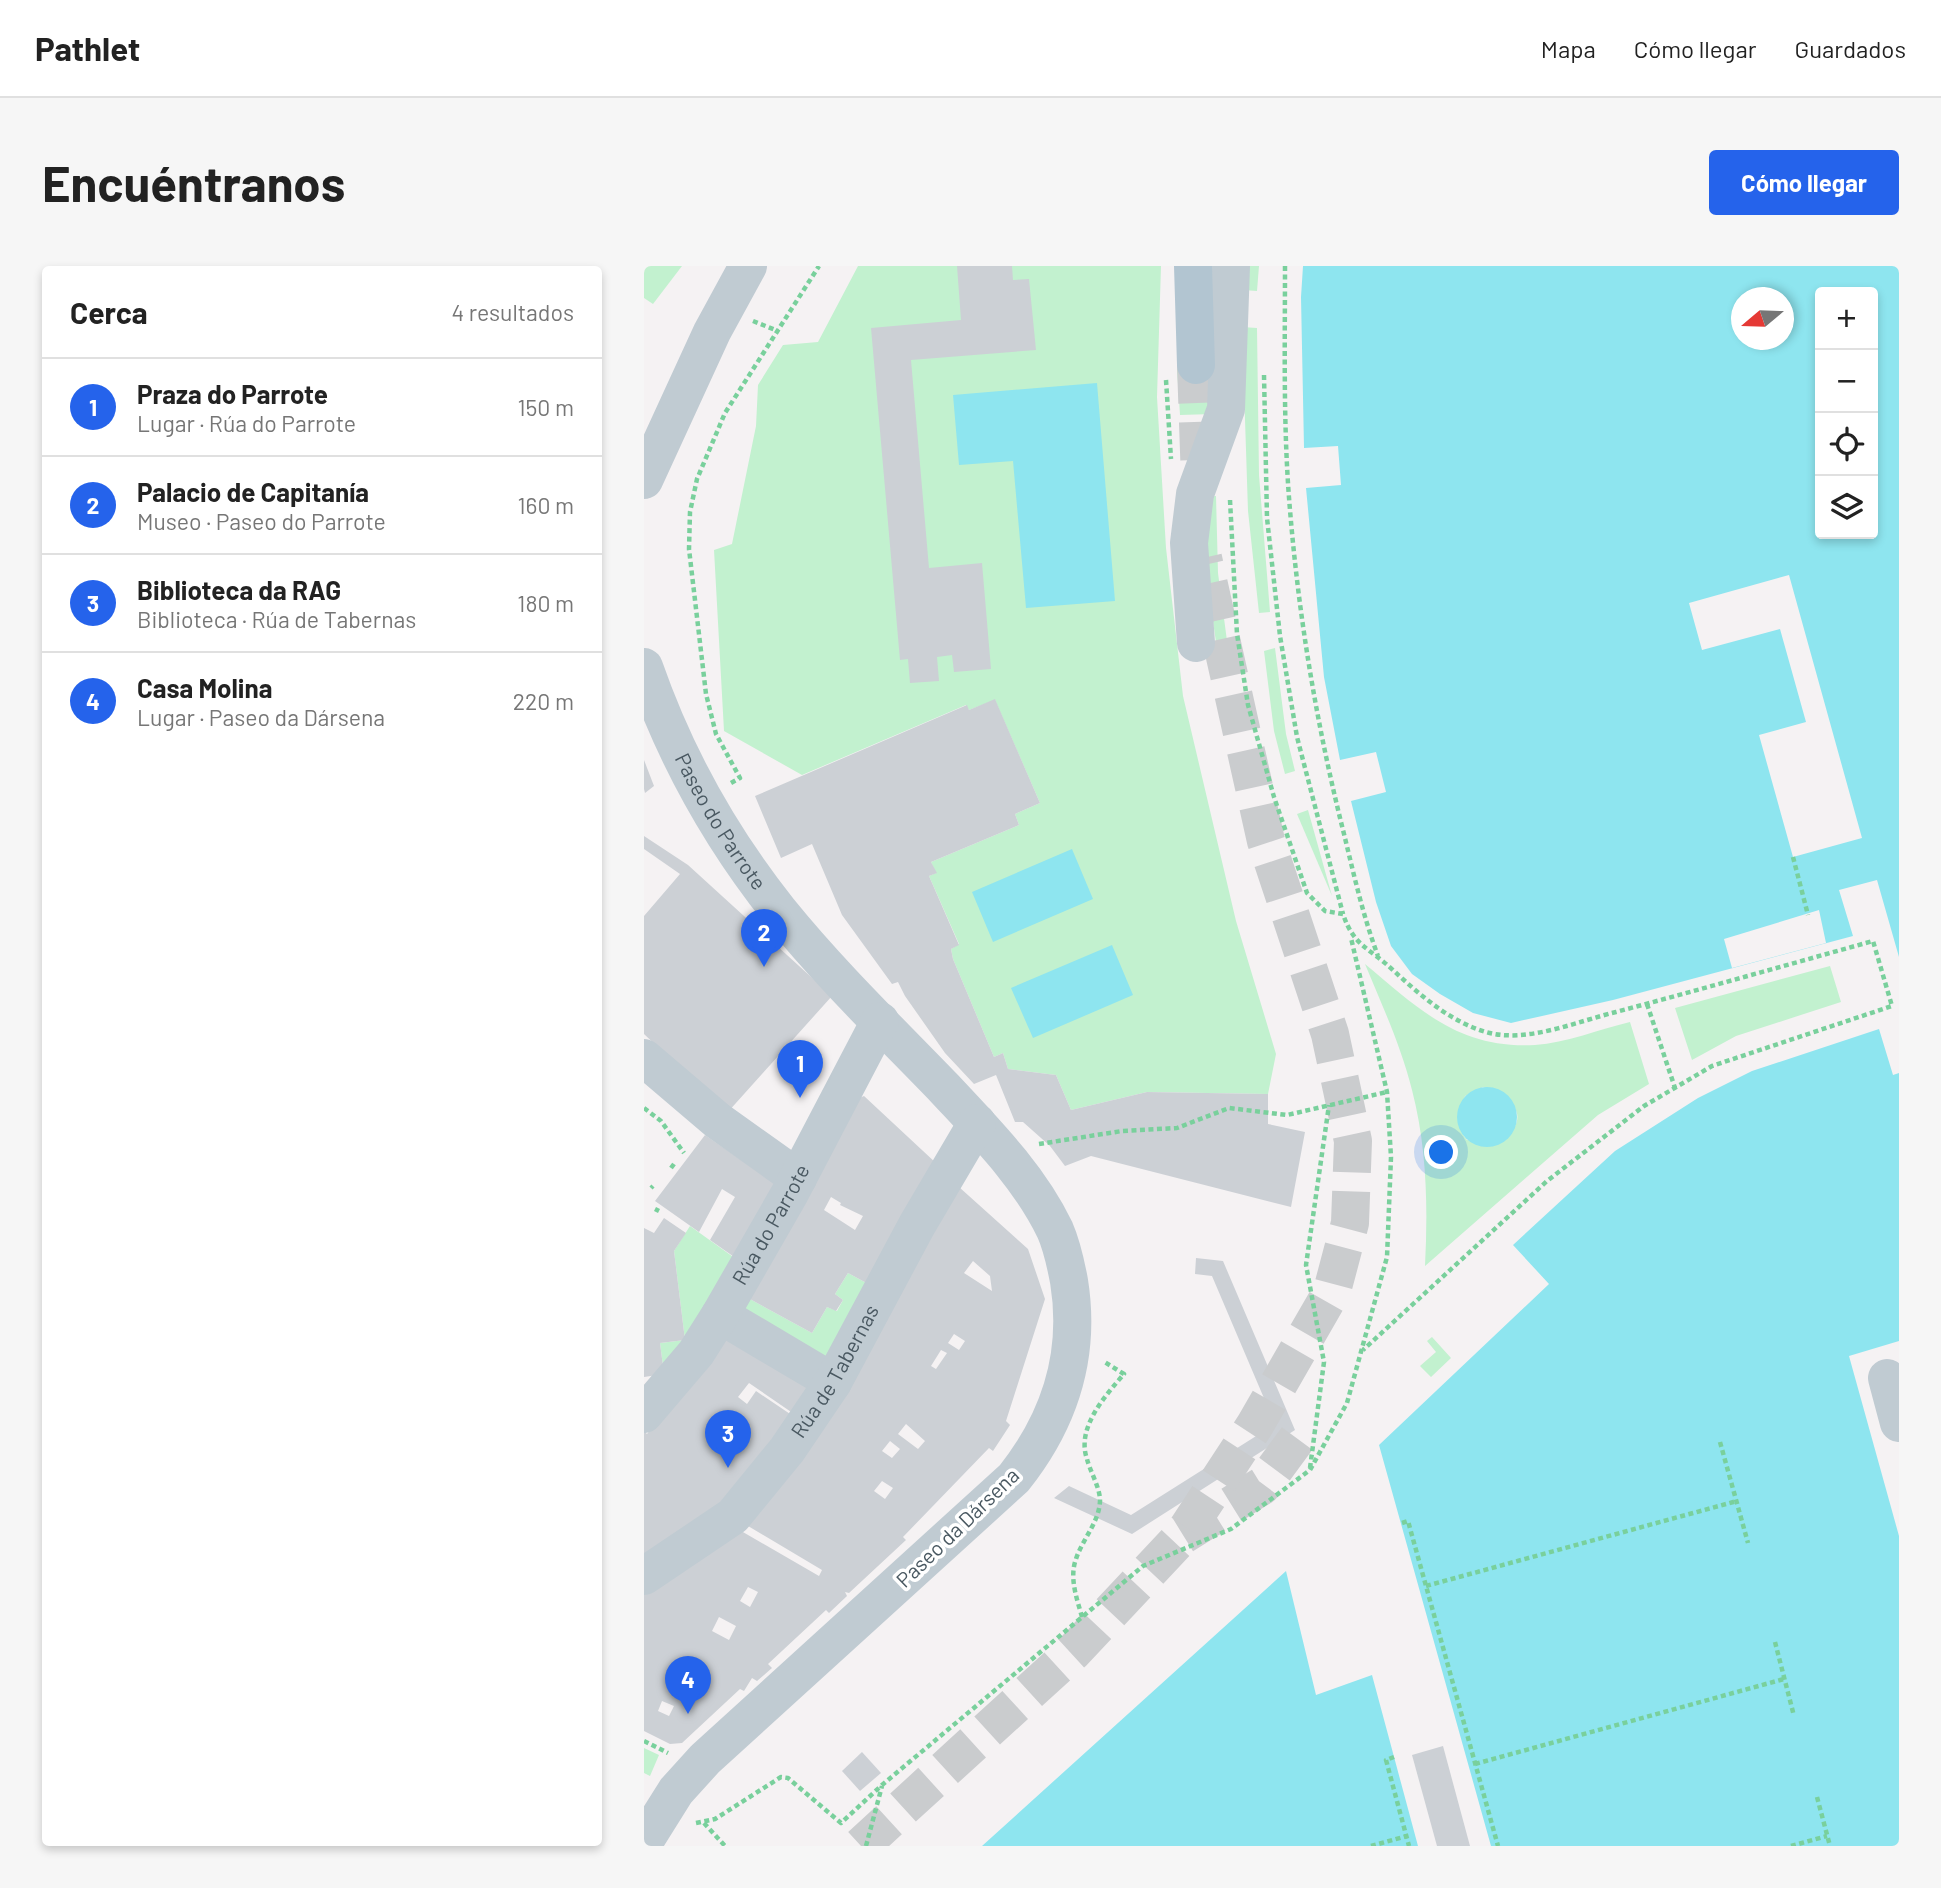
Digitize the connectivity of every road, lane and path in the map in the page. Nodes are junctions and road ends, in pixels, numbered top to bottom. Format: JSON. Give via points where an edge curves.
{"nodes":[{"id":1,"x":819,"y":266,"type":"edge"},
{"id":2,"x":1193,"y":266,"type":"edge"},
{"id":3,"x":1231,"y":266,"type":"edge"},
{"id":4,"x":1285,"y":266,"type":"edge"},
{"id":5,"x":746,"y":268,"type":"edge"},
{"id":6,"x":748,"y":319,"type":"dead end"},
{"id":7,"x":778,"y":331,"type":"junction"},
{"id":8,"x":1263,"y":364,"type":"dead end"},
{"id":9,"x":1196,"y":365,"type":"tunnel mouth"},
{"id":10,"x":644,"y":481,"type":"edge"},
{"id":11,"x":1230,"y":490,"type":"dead end"},
{"id":12,"x":1196,"y":643,"type":"dead end"},
{"id":13,"x":644,"y":667,"type":"edge"},
{"id":14,"x":740,"y":778,"type":"dead end"},
{"id":15,"x":1793,"y":858,"type":"dead end"},
{"id":16,"x":1343,"y":914,"type":"junction"},
{"id":17,"x":1808,"y":915,"type":"dead end"},
{"id":18,"x":1350,"y":937,"type":"junction"},
{"id":19,"x":1379,"y":957,"type":"junction"},
{"id":20,"x":1647,"y":1004,"type":"junction"},
{"id":21,"x":880,"y":1021,"type":"junction"},
{"id":22,"x":644,"y":1058,"type":"edge"},
{"id":23,"x":1675,"y":1088,"type":"junction"},
{"id":24,"x":1387,"y":1092,"type":"junction"},
{"id":25,"x":1329,"y":1105,"type":"junction"},
{"id":26,"x":644,"y":1108,"type":"edge"},
{"id":27,"x":977,"y":1124,"type":"junction"},
{"id":28,"x":1032,"y":1145,"type":"dead end"},
{"id":29,"x":684,"y":1153,"type":"dead end"},
{"id":30,"x":798,"y":1178,"type":"junction"},
{"id":31,"x":720,"y":1315,"type":"junction"},
{"id":32,"x":1363,"y":1350,"type":"junction"},
{"id":33,"x":1102,"y":1361,"type":"dead end"},
{"id":34,"x":1887,"y":1378,"type":"dead end"},
{"id":35,"x":833,"y":1382,"type":"junction"},
{"id":36,"x":644,"y":1414,"type":"edge"},
{"id":37,"x":1899,"y":1423,"type":"edge"},
{"id":38,"x":1720,"y":1442,"type":"dead end"},
{"id":39,"x":1310,"y":1470,"type":"junction"},
{"id":40,"x":1737,"y":1501,"type":"junction"},
{"id":41,"x":1402,"y":1523,"type":"dead end"},
{"id":42,"x":1748,"y":1543,"type":"dead end"},
{"id":43,"x":644,"y":1576,"type":"edge"},
{"id":44,"x":1426,"y":1587,"type":"junction"},
{"id":45,"x":1082,"y":1618,"type":"junction"},
{"id":46,"x":1774,"y":1642,"type":"dead end"},
{"id":47,"x":1784,"y":1679,"type":"junction"},
{"id":48,"x":1794,"y":1716,"type":"dead end"},
{"id":49,"x":644,"y":1741,"type":"edge"},
{"id":50,"x":688,"y":1757,"type":"junction"},
{"id":51,"x":1394,"y":1757,"type":"dead end"},
{"id":52,"x":1475,"y":1764,"type":"junction"},
{"id":53,"x":883,"y":1785,"type":"junction"},
{"id":54,"x":1817,"y":1797,"type":"dead end"},
{"id":55,"x":1407,"y":1836,"type":"junction"},
{"id":56,"x":1827,"y":1836,"type":"junction"},
{"id":57,"x":644,"y":1843,"type":"edge"},
{"id":58,"x":725,"y":1846,"type":"edge"},
{"id":59,"x":866,"y":1846,"type":"edge"},
{"id":60,"x":1371,"y":1846,"type":"edge"},
{"id":61,"x":1409,"y":1846,"type":"edge"},
{"id":62,"x":1498,"y":1846,"type":"edge"},
{"id":63,"x":1791,"y":1846,"type":"edge"},
{"id":64,"x":1830,"y":1846,"type":"edge"}],
"edges":[{"from":1,"to":7,"type":"path"},
{"from":2,"to":9,"type":"main road"},
{"from":3,"to":12,"type":"street","via":[[1226,409],[1195,494],[1189,543]]},
{"from":4,"to":19,"type":"path","via":[[1290,508],[1302,624],[1328,770]]},
{"from":5,"to":10,"type":"street"},
{"from":6,"to":7,"type":"path"},
{"from":7,"to":14,"type":"path","via":[[715,434],[690,512],[689,549],[706,694],[716,734]]},
{"from":8,"to":16,"type":"path","via":[[1267,518],[1280,636],[1297,737]]},
{"from":11,"to":16,"type":"path","via":[[1237,634],[1248,705],[1307,893],[1325,911]]},
{"from":13,"to":21,"type":"street","name":"Paseo do Parrote","via":[[675,747],[720,829],[780,912]]},
{"from":15,"to":17,"type":"path"},
{"from":16,"to":18,"type":"path"},
{"from":18,"to":19,"type":"path"},
{"from":18,"to":24,"type":"path"},
{"from":19,"to":20,"type":"path","via":[[1421,996],[1487,1033],[1545,1030]]},
{"from":20,"to":23,"type":"path"},
{"from":20,"to":23,"type":"path","via":[[1872,941],[1892,1006],[1713,1066]]},
{"from":21,"to":27,"type":"street","name":"Paseo da Dársena"},
{"from":21,"to":30,"type":"street","name":"Rúa do Parrote"},
{"from":22,"to":30,"type":"street","via":[[718,1121]]},
{"from":23,"to":32,"type":"path","via":[[1547,1181]]},
{"from":24,"to":25,"type":"path"},
{"from":24,"to":32,"type":"path","via":[[1391,1157],[1387,1257]]},
{"from":25,"to":28,"type":"path","via":[[1287,1115],[1229,1108],[1177,1128]]},
{"from":25,"to":39,"type":"path","via":[[1306,1265],[1324,1362]]},
{"from":26,"to":29,"type":"path","via":[[661,1121]]},
{"from":27,"to":35,"type":"street","name":"Rúa de Tabernas"},
{"from":27,"to":50,"type":"street","name":"Paseo da Dársena","via":[[1023,1176],[1042,1206],[1057,1233],[1066,1267],[1073,1334],[1070,1366],[1050,1423],[1036,1451],[995,1498]]},
{"from":30,"to":31,"type":"street","name":"Rúa do Parrote"},
{"from":31,"to":35,"type":"street"},
{"from":31,"to":36,"type":"street","name":"Rúa do Parrote","via":[[696,1353]]},
{"from":32,"to":39,"type":"path","via":[[1347,1403]]},
{"from":33,"to":45,"type":"path","via":[[1124,1374],[1101,1401],[1087,1433],[1085,1454],[1101,1498],[1075,1561],[1073,1586]]},
{"from":34,"to":37,"type":"street"},
{"from":35,"to":43,"type":"street","name":"Rúa de Tabernas","via":[[787,1450],[733,1516]]},
{"from":38,"to":40,"type":"path"},
{"from":39,"to":45,"type":"path","via":[[1231,1529],[1143,1566]]},
{"from":40,"to":42,"type":"path"},
{"from":40,"to":44,"type":"path"},
{"from":41,"to":44,"type":"path","via":[[1408,1521]]},
{"from":44,"to":52,"type":"path"},
{"from":45,"to":53,"type":"path"},
{"from":46,"to":47,"type":"path"},
{"from":47,"to":48,"type":"path"},
{"from":47,"to":52,"type":"path"},
{"from":49,"to":50,"type":"path"},
{"from":50,"to":57,"type":"street","name":"Paseo da Dársena","via":[[676,1791]]},
{"from":51,"to":55,"type":"path","via":[[1386,1760]]},
{"from":52,"to":62,"type":"path"},
{"from":53,"to":58,"type":"path","via":[[841,1823],[781,1777],[704,1823]]},
{"from":53,"to":59,"type":"path"},
{"from":54,"to":56,"type":"path"},
{"from":55,"to":60,"type":"path"},
{"from":55,"to":61,"type":"path"},
{"from":56,"to":63,"type":"path"},
{"from":56,"to":64,"type":"path"}]}
